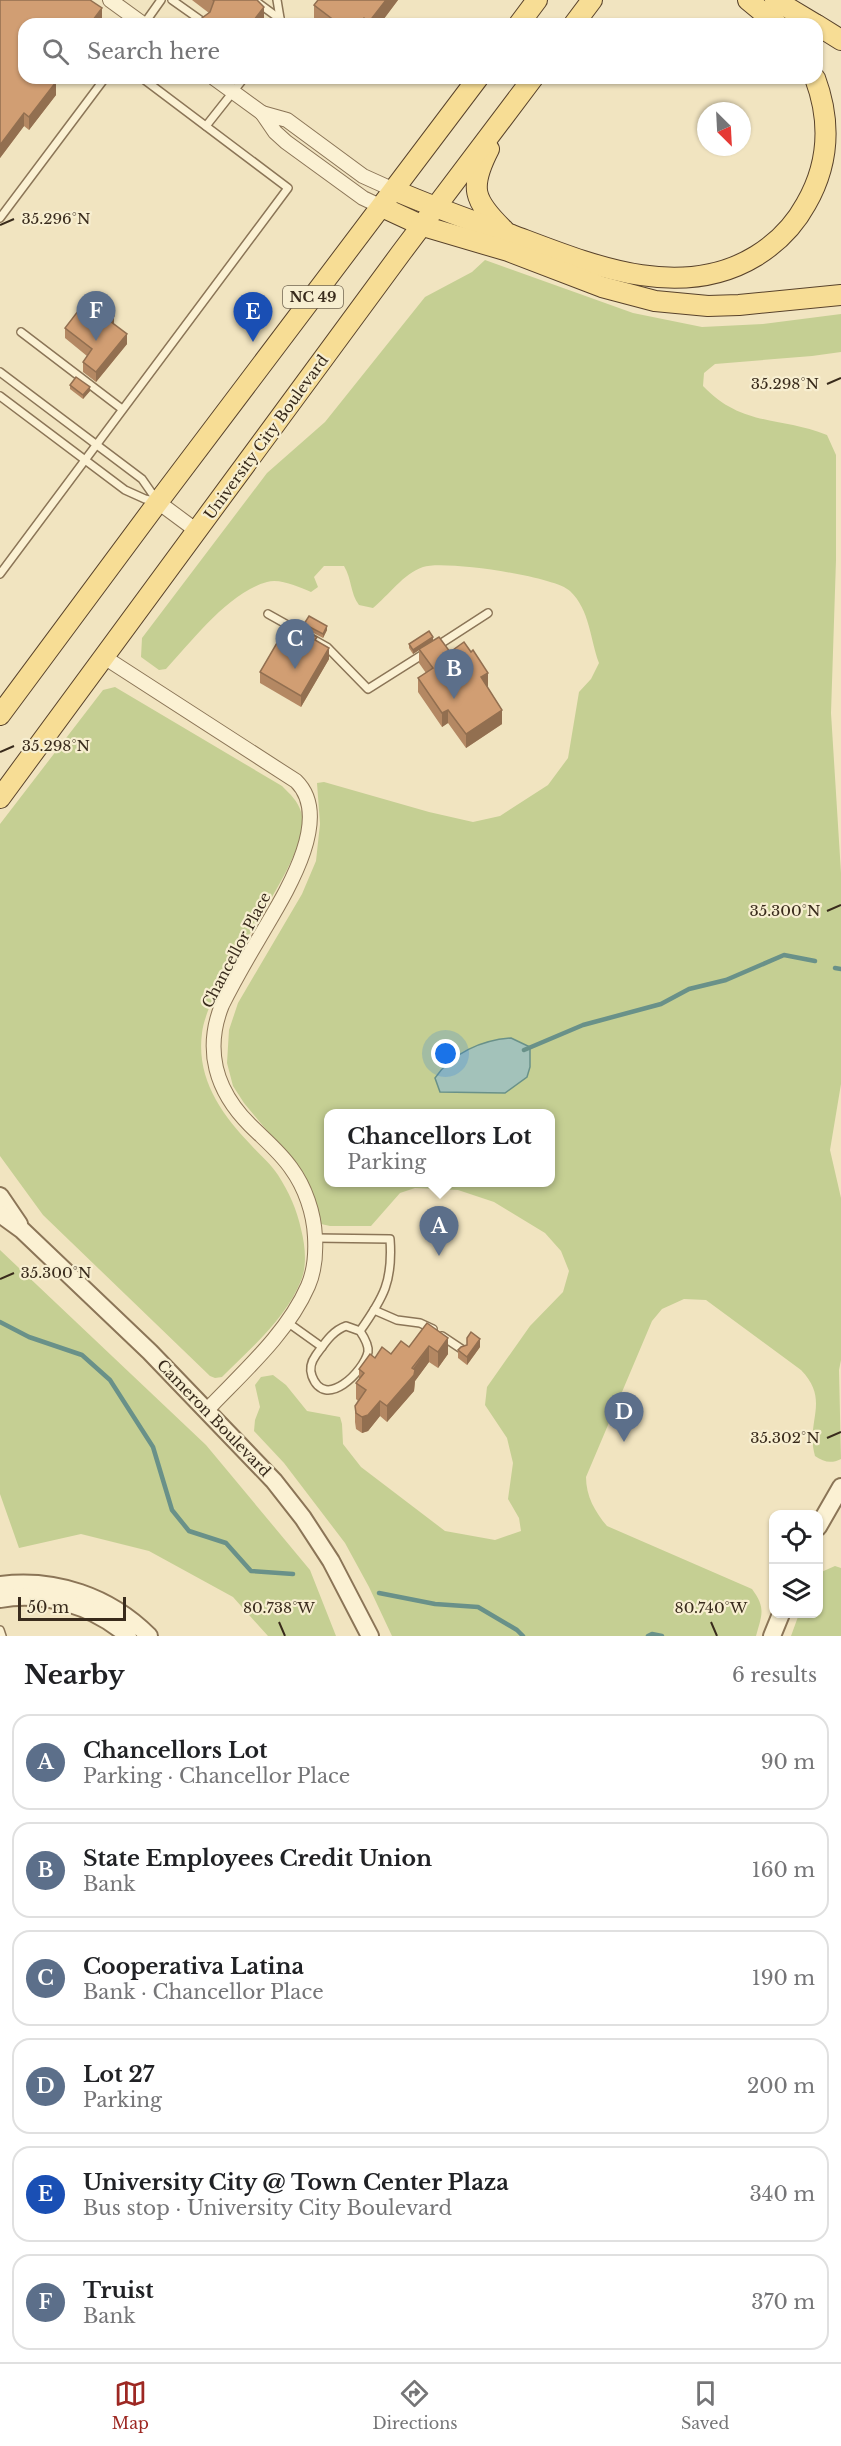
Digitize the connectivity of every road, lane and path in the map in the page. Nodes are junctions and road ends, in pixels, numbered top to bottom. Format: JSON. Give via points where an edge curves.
{"nodes":[{"id":1,"x":110,"y":0,"type":"edge"},
{"id":2,"x":161,"y":0,"type":"edge"},
{"id":3,"x":254,"y":0,"type":"edge"},
{"id":4,"x":276,"y":0,"type":"edge"},
{"id":5,"x":537,"y":0,"type":"edge"},
{"id":6,"x":592,"y":0,"type":"edge"},
{"id":7,"x":748,"y":0,"type":"edge"},
{"id":8,"x":775,"y":0,"type":"edge"},
{"id":9,"x":174,"y":1,"type":"edge"},
{"id":10,"x":135,"y":18,"type":"edge"},
{"id":11,"x":148,"y":18,"type":"edge"},
{"id":12,"x":198,"y":18,"type":"edge"},
{"id":13,"x":276,"y":18,"type":"edge"},
{"id":14,"x":280,"y":18,"type":"edge"},
{"id":15,"x":524,"y":18,"type":"edge"},
{"id":16,"x":578,"y":18,"type":"edge"},
{"id":17,"x":770,"y":18,"type":"edge"},
{"id":18,"x":805,"y":18,"type":"edge"},
{"id":19,"x":823,"y":29,"type":"edge"},
{"id":20,"x":841,"y":40,"type":"edge"},
{"id":21,"x":100,"y":84,"type":"edge"},
{"id":22,"x":150,"y":84,"type":"edge"},
{"id":23,"x":222,"y":84,"type":"edge"},
{"id":24,"x":239,"y":84,"type":"edge"},
{"id":25,"x":474,"y":84,"type":"edge"},
{"id":26,"x":528,"y":84,"type":"edge"},
{"id":27,"x":817,"y":84,"type":"edge"},
{"id":28,"x":233,"y":92,"type":"junction"},
{"id":29,"x":508,"y":111,"type":"junction"},
{"id":30,"x":262,"y":113,"type":"junction"},
{"id":31,"x":206,"y":126,"type":"junction"},
{"id":32,"x":394,"y":190,"type":"junction"},
{"id":33,"x":381,"y":207,"type":"junction"},
{"id":34,"x":434,"y":208,"type":"junction"},
{"id":35,"x":0,"y":218,"type":"edge"},
{"id":36,"x":423,"y":226,"type":"junction"},
{"id":37,"x":508,"y":234,"type":"junction"},
{"id":38,"x":841,"y":295,"type":"edge"},
{"id":39,"x":21,"y":332,"type":"dead end"},
{"id":40,"x":0,"y":372,"type":"edge"},
{"id":41,"x":0,"y":396,"type":"edge"},
{"id":42,"x":122,"y":410,"type":"junction"},
{"id":43,"x":97,"y":444,"type":"junction"},
{"id":44,"x":85,"y":460,"type":"junction"},
{"id":45,"x":158,"y":502,"type":"junction"},
{"id":46,"x":197,"y":531,"type":"junction"},
{"id":47,"x":0,"y":574,"type":"edge"},
{"id":48,"x":488,"y":613,"type":"dead end"},
{"id":49,"x":268,"y":614,"type":"dead end"},
{"id":50,"x":104,"y":657,"type":"junction"},
{"id":51,"x":0,"y":715,"type":"edge"},
{"id":52,"x":0,"y":798,"type":"edge"},
{"id":53,"x":0,"y":1196,"type":"edge"},
{"id":54,"x":0,"y":1214,"type":"edge"},
{"id":55,"x":22,"y":1230,"type":"junction"},
{"id":56,"x":315,"y":1239,"type":"junction"},
{"id":57,"x":374,"y":1310,"type":"junction"},
{"id":58,"x":287,"y":1322,"type":"junction"},
{"id":59,"x":360,"y":1331,"type":"junction"},
{"id":60,"x":322,"y":1347,"type":"junction"},
{"id":61,"x":463,"y":1350,"type":"edge"},
{"id":62,"x":207,"y":1410,"type":"junction"},
{"id":63,"x":841,"y":1486,"type":"edge"},
{"id":64,"x":823,"y":1520,"type":"edge"},
{"id":65,"x":0,"y":1585,"type":"edge"},
{"id":66,"x":0,"y":1599,"type":"edge"},
{"id":67,"x":779,"y":1618,"type":"edge"},
{"id":68,"x":0,"y":1630,"type":"edge"},
{"id":69,"x":2,"y":1636,"type":"edge"},
{"id":70,"x":128,"y":1636,"type":"edge"},
{"id":71,"x":149,"y":1636,"type":"edge"},
{"id":72,"x":370,"y":1636,"type":"edge"},
{"id":73,"x":772,"y":1636,"type":"edge"}],
"edges":[{"from":1,"to":10,"type":"street"},
{"from":2,"to":11,"type":"lane"},
{"from":3,"to":13,"type":"lane"},
{"from":4,"to":14,"type":"lane"},
{"from":5,"to":15,"type":"main road"},
{"from":6,"to":16,"type":"main road"},
{"from":7,"to":17,"type":"main road"},
{"from":8,"to":18,"type":"main road"},
{"from":9,"to":12,"type":"lane"},
{"from":19,"to":20,"type":"main road"},
{"from":21,"to":35,"type":"lane"},
{"from":22,"to":31,"type":"lane"},
{"from":23,"to":28,"type":"street"},
{"from":24,"to":28,"type":"lane"},
{"from":25,"to":32,"type":"main road","number":"NC 49"},
{"from":26,"to":29,"type":"main road","name":"University City Boulevard","number":"NC 49"},
{"from":27,"to":37,"type":"main road","via":[[824,107],[827,144],[813,193],[785,233],[744,263],[696,278],[654,278],[562,254]]},
{"from":28,"to":30,"type":"street"},
{"from":28,"to":31,"type":"lane"},
{"from":29,"to":34,"type":"main road","name":"University City Boulevard","number":"NC 49"},
{"from":29,"to":37,"type":"main road","via":[[476,180],[481,205]]},
{"from":30,"to":32,"type":"street","via":[[287,120],[363,176]]},
{"from":30,"to":33,"type":"street","via":[[286,142]]},
{"from":31,"to":42,"type":"lane","via":[[288,188]]},
{"from":32,"to":33,"type":"main road","number":"NC 49"},
{"from":32,"to":34,"type":"main road"},
{"from":33,"to":36,"type":"main road"},
{"from":33,"to":45,"type":"main road","number":"NC 49"},
{"from":34,"to":36,"type":"main road","name":"University City Boulevard","number":"NC 49"},
{"from":34,"to":37,"type":"main road"},
{"from":36,"to":38,"type":"main road","via":[[655,301],[708,306]]},
{"from":36,"to":46,"type":"main road","name":"University City Boulevard","number":"NC 49"},
{"from":39,"to":42,"type":"lane"},
{"from":40,"to":43,"type":"lane"},
{"from":41,"to":44,"type":"lane"},
{"from":42,"to":43,"type":"lane"},
{"from":43,"to":44,"type":"lane"},
{"from":43,"to":45,"type":"lane","via":[[142,479]]},
{"from":44,"to":45,"type":"lane","via":[[135,495]]},
{"from":44,"to":47,"type":"lane"},
{"from":45,"to":46,"type":"street"},
{"from":45,"to":51,"type":"main road","number":"NC 49"},
{"from":46,"to":50,"type":"main road","name":"University City Boulevard","number":"NC 49"},
{"from":48,"to":49,"type":"lane","via":[[368,689],[327,647]]},
{"from":50,"to":52,"type":"main road","name":"University City Boulevard","number":"NC 49"},
{"from":50,"to":56,"type":"street","name":"Chancellor Place","via":[[280,770],[296,781],[306,795],[309,826],[299,865],[222,1005],[214,1030],[213,1054],[215,1073],[230,1101],[296,1175],[309,1206]]},
{"from":53,"to":55,"type":"street","name":"Cameron Boulevard"},
{"from":54,"to":55,"type":"street","name":"Cameron Boulevard"},
{"from":55,"to":62,"type":"street","name":"Cameron Boulevard"},
{"from":56,"to":57,"type":"lane","via":[[390,1239],[390,1273]]},
{"from":56,"to":58,"type":"street","name":"Chancellor Place","via":[[311,1279]]},
{"from":57,"to":59,"type":"lane"},
{"from":57,"to":61,"type":"lane","via":[[397,1320],[427,1325]]},
{"from":58,"to":60,"type":"lane"},
{"from":58,"to":62,"type":"street","name":"Chancellor Place"},
{"from":59,"to":60,"type":"lane","via":[[341,1328]]},
{"from":59,"to":60,"type":"lane","via":[[367,1343],[367,1355],[342,1388],[322,1388],[313,1378],[311,1365]]},
{"from":62,"to":72,"type":"street","name":"Cameron Boulevard","via":[[274,1480],[303,1518],[341,1577]]},
{"from":63,"to":64,"type":"street"},
{"from":65,"to":71,"type":"street","via":[[39,1584],[76,1591],[119,1611]]},
{"from":66,"to":70,"type":"street","via":[[39,1598],[71,1604]]},
{"from":67,"to":73,"type":"street"},
{"from":68,"to":69,"type":"lane"}]}
